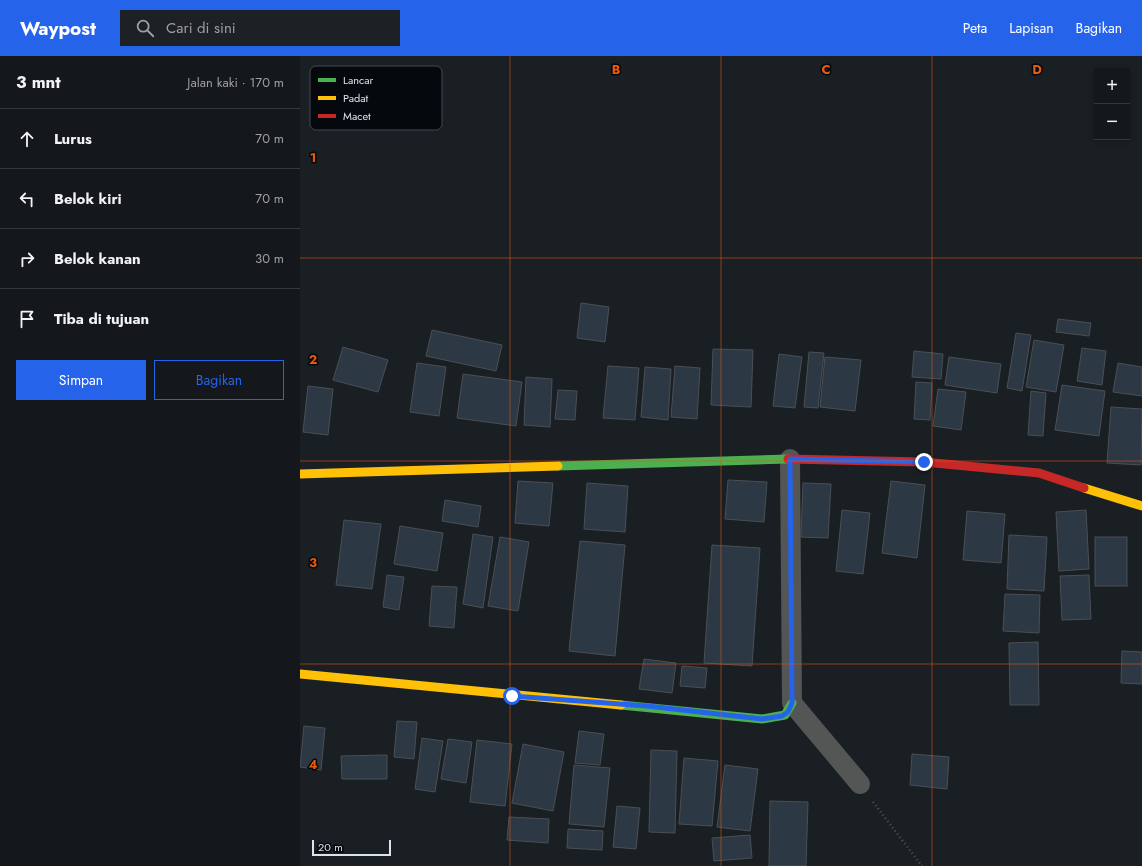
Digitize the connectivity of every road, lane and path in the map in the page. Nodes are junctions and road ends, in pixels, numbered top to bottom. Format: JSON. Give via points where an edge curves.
{"nodes":[{"id":1,"x":790,"y":459,"type":"junction"},
{"id":2,"x":300,"y":474,"type":"edge"},
{"id":3,"x":1142,"y":506,"type":"edge"},
{"id":4,"x":300,"y":674,"type":"edge"},
{"id":5,"x":792,"y":703,"type":"junction"},
{"id":6,"x":860,"y":784,"type":"joint"},
{"id":7,"x":922,"y":866,"type":"edge"}],
"edges":[{"from":1,"to":2,"type":"street"},
{"from":1,"to":3,"type":"street","via":[[924,462],[1039,473]]},
{"from":1,"to":5,"type":"street"},
{"from":4,"to":5,"type":"street","via":[[762,719],[782,716],[788,712]]},
{"from":5,"to":6,"type":"street"},
{"from":6,"to":7,"type":"path"}]}
